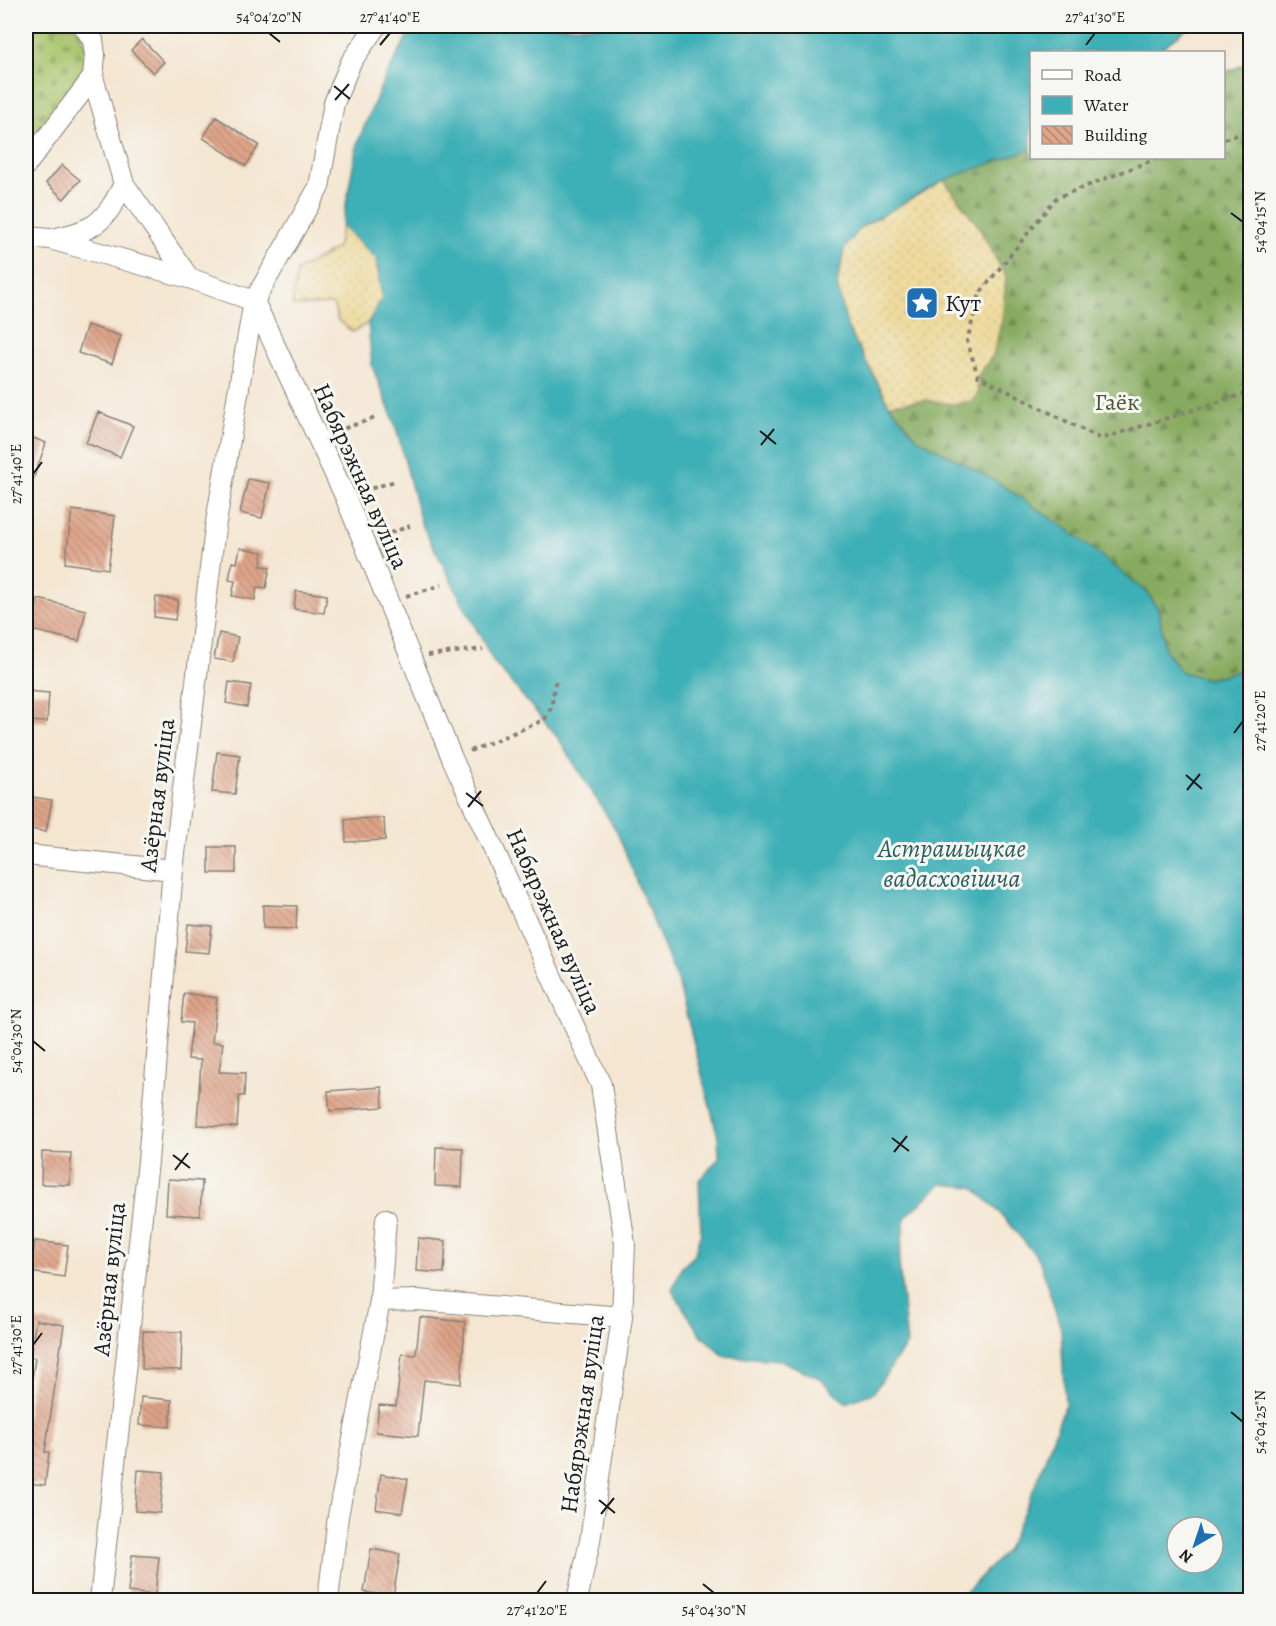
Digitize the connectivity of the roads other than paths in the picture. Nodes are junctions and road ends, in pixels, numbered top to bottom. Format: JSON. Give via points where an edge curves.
{"nodes":[{"id":1,"x":84,"y":26,"type":"edge"},
{"id":2,"x":376,"y":26,"type":"edge"},
{"id":3,"x":93,"y":77,"type":"junction"},
{"id":4,"x":26,"y":165,"type":"edge"},
{"id":5,"x":124,"y":184,"type":"junction"},
{"id":6,"x":26,"y":237,"type":"edge"},
{"id":7,"x":50,"y":239,"type":"junction"},
{"id":8,"x":189,"y":278,"type":"junction"},
{"id":9,"x":254,"y":301,"type":"junction"},
{"id":10,"x":26,"y":855,"type":"edge"},
{"id":11,"x":173,"y":870,"type":"junction"},
{"id":12,"x":386,"y":1219,"type":"dead end"},
{"id":13,"x":380,"y":1300,"type":"junction"},
{"id":14,"x":622,"y":1317,"type":"junction"},
{"id":15,"x":100,"y":1600,"type":"edge"},
{"id":16,"x":328,"y":1600,"type":"edge"},
{"id":17,"x":577,"y":1600,"type":"edge"}],
"edges":[{"from":1,"to":3,"type":"street","via":[[93,40]]},
{"from":2,"to":9,"type":"street","name":"Азёрная вуліца","via":[[351,63],[334,103],[319,187]]},
{"from":3,"to":4,"type":"street"},
{"from":3,"to":5,"type":"street"},
{"from":5,"to":7,"type":"street","via":[[100,222],[82,232]]},
{"from":5,"to":8,"type":"street"},
{"from":6,"to":7,"type":"street"},
{"from":7,"to":8,"type":"street"},
{"from":8,"to":9,"type":"street"},
{"from":9,"to":11,"type":"street","name":"Азёрная вуліца","via":[[215,528]]},
{"from":9,"to":14,"type":"street","name":"Набярэжная вуліца","via":[[345,496],[452,758],[601,1085],[625,1244]]},
{"from":10,"to":11,"type":"street"},
{"from":11,"to":15,"type":"street","name":"Азёрная вуліца","via":[[148,1161]]},
{"from":12,"to":13,"type":"street"},
{"from":13,"to":14,"type":"street"},
{"from":13,"to":16,"type":"street","via":[[338,1516]]},
{"from":14,"to":17,"type":"street","name":"Набярэжная вуліца","via":[[590,1541]]}]}
